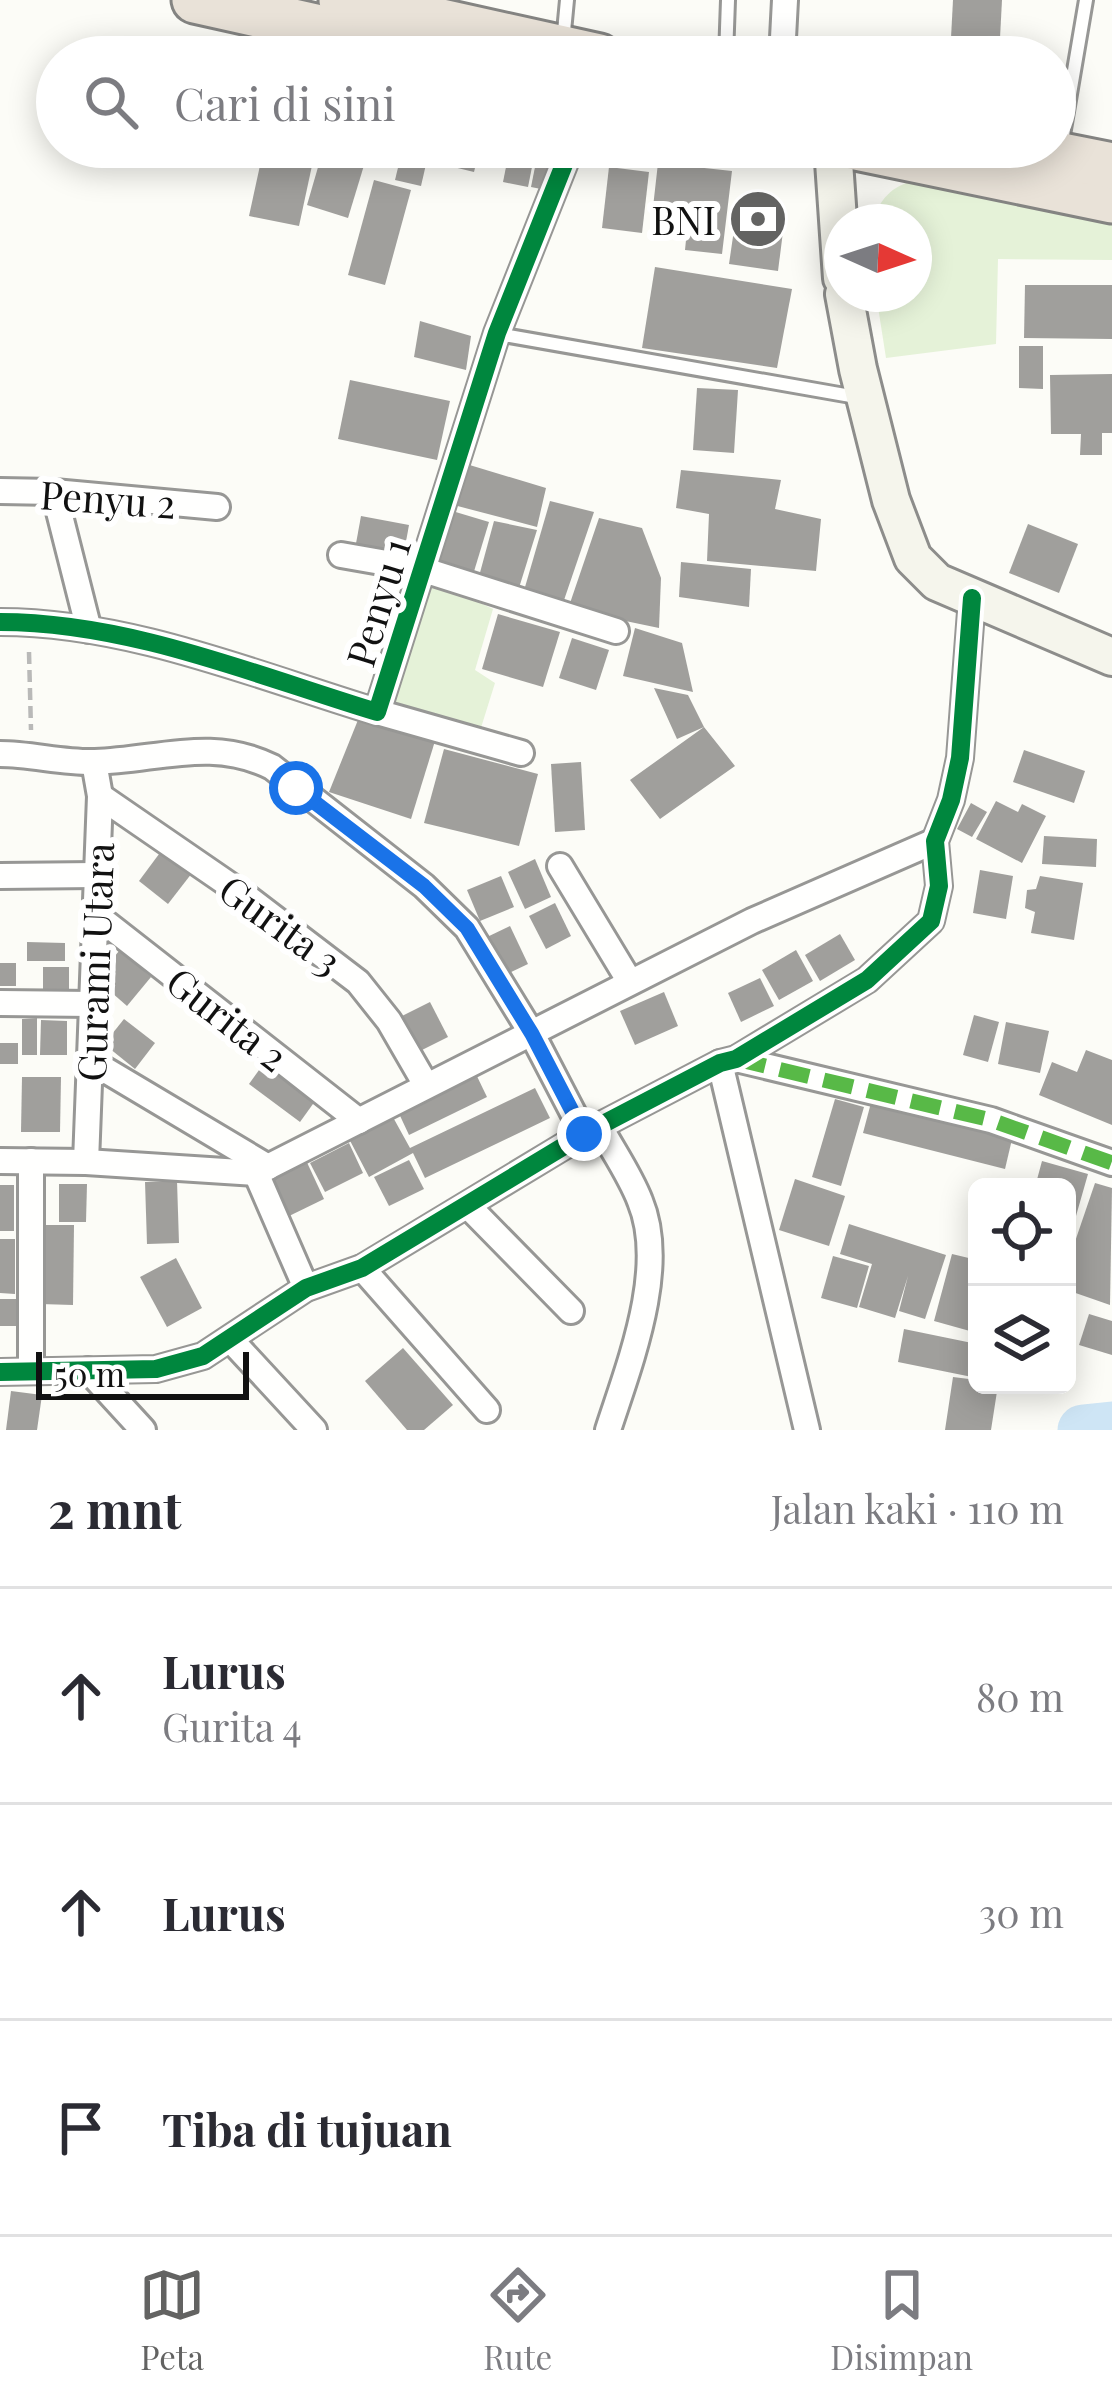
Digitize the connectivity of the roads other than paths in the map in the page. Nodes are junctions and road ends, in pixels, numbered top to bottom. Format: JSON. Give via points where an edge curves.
{"nodes":[{"id":1,"x":195,"y":0,"type":"edge"},
{"id":2,"x":342,"y":0,"type":"edge"},
{"id":3,"x":567,"y":0,"type":"edge"},
{"id":4,"x":728,"y":0,"type":"edge"},
{"id":5,"x":785,"y":0,"type":"edge"},
{"id":6,"x":1086,"y":0,"type":"edge"},
{"id":7,"x":355,"y":36,"type":"edge"},
{"id":8,"x":504,"y":36,"type":"edge"},
{"id":9,"x":576,"y":36,"type":"edge"},
{"id":10,"x":726,"y":36,"type":"edge"},
{"id":11,"x":783,"y":36,"type":"edge"},
{"id":12,"x":1076,"y":37,"type":"edge"},
{"id":13,"x":1076,"y":165,"type":"edge"},
{"id":14,"x":1112,"y":166,"type":"edge"},
{"id":15,"x":563,"y":168,"type":"edge"},
{"id":16,"x":834,"y":168,"type":"edge"},
{"id":17,"x":1050,"y":168,"type":"edge"},
{"id":18,"x":1112,"y":200,"type":"edge"},
{"id":19,"x":837,"y":204,"type":"edge"},
{"id":20,"x":848,"y":312,"type":"edge"},
{"id":21,"x":497,"y":333,"type":"junction"},
{"id":22,"x":865,"y":398,"type":"junction"},
{"id":23,"x":0,"y":491,"type":"edge"},
{"id":24,"x":54,"y":492,"type":"junction"},
{"id":25,"x":217,"y":507,"type":"dead end"},
{"id":26,"x":341,"y":555,"type":"dead end"},
{"id":27,"x":421,"y":569,"type":"junction"},
{"id":28,"x":972,"y":598,"type":"junction"},
{"id":29,"x":0,"y":622,"type":"edge"},
{"id":30,"x":89,"y":630,"type":"junction"},
{"id":31,"x":616,"y":631,"type":"dead end"},
{"id":32,"x":1112,"y":657,"type":"edge"},
{"id":33,"x":377,"y":712,"type":"junction"},
{"id":34,"x":521,"y":753,"type":"dead end"},
{"id":35,"x":0,"y":754,"type":"edge"},
{"id":36,"x":94,"y":762,"type":"junction"},
{"id":37,"x":100,"y":796,"type":"junction"},
{"id":38,"x":935,"y":841,"type":"junction"},
{"id":39,"x":560,"y":866,"type":"dead end"},
{"id":40,"x":96,"y":875,"type":"junction"},
{"id":41,"x":0,"y":876,"type":"edge"},
{"id":42,"x":97,"y":916,"type":"junction"},
{"id":43,"x":630,"y":982,"type":"junction"},
{"id":44,"x":0,"y":1003,"type":"edge"},
{"id":45,"x":92,"y":1004,"type":"junction"},
{"id":46,"x":532,"y":1034,"type":"junction"},
{"id":47,"x":728,"y":1061,"type":"junction"},
{"id":48,"x":92,"y":1062,"type":"junction"},
{"id":49,"x":426,"y":1085,"type":"junction"},
{"id":50,"x":358,"y":1121,"type":"junction"},
{"id":51,"x":592,"y":1130,"type":"junction"},
{"id":52,"x":0,"y":1161,"type":"edge"},
{"id":53,"x":31,"y":1162,"type":"junction"},
{"id":54,"x":86,"y":1162,"type":"junction"},
{"id":55,"x":1112,"y":1163,"type":"edge"},
{"id":56,"x":262,"y":1170,"type":"junction"},
{"id":57,"x":468,"y":1206,"type":"junction"},
{"id":58,"x":362,"y":1268,"type":"junction"},
{"id":59,"x":306,"y":1288,"type":"junction"},
{"id":60,"x":571,"y":1311,"type":"dead end"},
{"id":61,"x":230,"y":1339,"type":"junction"},
{"id":62,"x":88,"y":1370,"type":"junction"},
{"id":63,"x":31,"y":1371,"type":"junction"},
{"id":64,"x":0,"y":1372,"type":"edge"},
{"id":65,"x":487,"y":1410,"type":"dead end"},
{"id":66,"x":143,"y":1430,"type":"edge"},
{"id":67,"x":314,"y":1430,"type":"edge"},
{"id":68,"x":608,"y":1430,"type":"edge"},
{"id":69,"x":807,"y":1430,"type":"edge"}],
"edges":[{"from":1,"to":7,"type":"highway"},
{"from":2,"to":8,"type":"highway"},
{"from":3,"to":9,"type":"lane"},
{"from":4,"to":10,"type":"lane"},
{"from":5,"to":11,"type":"street"},
{"from":6,"to":12,"type":"lane"},
{"from":13,"to":14,"type":"highway"},
{"from":15,"to":21,"type":"street","name":"Penyu 1"},
{"from":16,"to":19,"type":"street"},
{"from":17,"to":18,"type":"highway"},
{"from":20,"to":22,"type":"street"},
{"from":21,"to":22,"type":"lane"},
{"from":21,"to":27,"type":"street","name":"Penyu 1"},
{"from":22,"to":28,"type":"street","via":[[913,558],[937,582]]},
{"from":23,"to":24,"type":"street","name":"Penyu 2"},
{"from":24,"to":25,"type":"street","name":"Penyu 2"},
{"from":24,"to":30,"type":"street"},
{"from":26,"to":27,"type":"street"},
{"from":27,"to":31,"type":"street"},
{"from":27,"to":33,"type":"street","name":"Penyu 1"},
{"from":28,"to":32,"type":"street"},
{"from":28,"to":38,"type":"street","via":[[960,758]]},
{"from":29,"to":30,"type":"street","name":"Penyu 1"},
{"from":30,"to":33,"type":"street","name":"Penyu 1"},
{"from":33,"to":34,"type":"street"},
{"from":35,"to":36,"type":"street"},
{"from":36,"to":37,"type":"street","name":"Gurami Utara"},
{"from":36,"to":46,"type":"street","via":[[220,750],[272,767],[467,928]]},
{"from":37,"to":40,"type":"street","name":"Gurami Utara"},
{"from":37,"to":49,"type":"street","name":"Gurita 3","via":[[358,982]]},
{"from":38,"to":43,"type":"street"},
{"from":38,"to":47,"type":"street","via":[[938,898],[927,928],[867,980]]},
{"from":39,"to":43,"type":"street"},
{"from":40,"to":41,"type":"street"},
{"from":40,"to":42,"type":"street","name":"Gurami Utara"},
{"from":42,"to":45,"type":"street","name":"Gurami Utara"},
{"from":42,"to":50,"type":"street","name":"Gurita 2"},
{"from":43,"to":46,"type":"street"},
{"from":44,"to":45,"type":"street"},
{"from":45,"to":48,"type":"street","name":"Gurami Utara"},
{"from":46,"to":49,"type":"street"},
{"from":46,"to":51,"type":"street"},
{"from":47,"to":51,"type":"street"},
{"from":47,"to":55,"type":"street","via":[[991,1120]]},
{"from":47,"to":69,"type":"street"},
{"from":48,"to":54,"type":"street","name":"Gurami Utara"},
{"from":48,"to":56,"type":"street"},
{"from":49,"to":50,"type":"street"},
{"from":50,"to":56,"type":"street"},
{"from":51,"to":57,"type":"street"},
{"from":51,"to":68,"type":"street","via":[[641,1203],[647,1230],[648,1280]]},
{"from":52,"to":53,"type":"street"},
{"from":53,"to":54,"type":"street"},
{"from":53,"to":63,"type":"street"},
{"from":54,"to":56,"type":"street"},
{"from":56,"to":59,"type":"street"},
{"from":57,"to":58,"type":"street"},
{"from":57,"to":60,"type":"street"},
{"from":58,"to":59,"type":"street"},
{"from":58,"to":65,"type":"street"},
{"from":59,"to":61,"type":"street"},
{"from":61,"to":62,"type":"street","via":[[181,1365]]},
{"from":61,"to":67,"type":"street"},
{"from":62,"to":63,"type":"street"},
{"from":62,"to":66,"type":"street"},
{"from":63,"to":64,"type":"street"}]}
